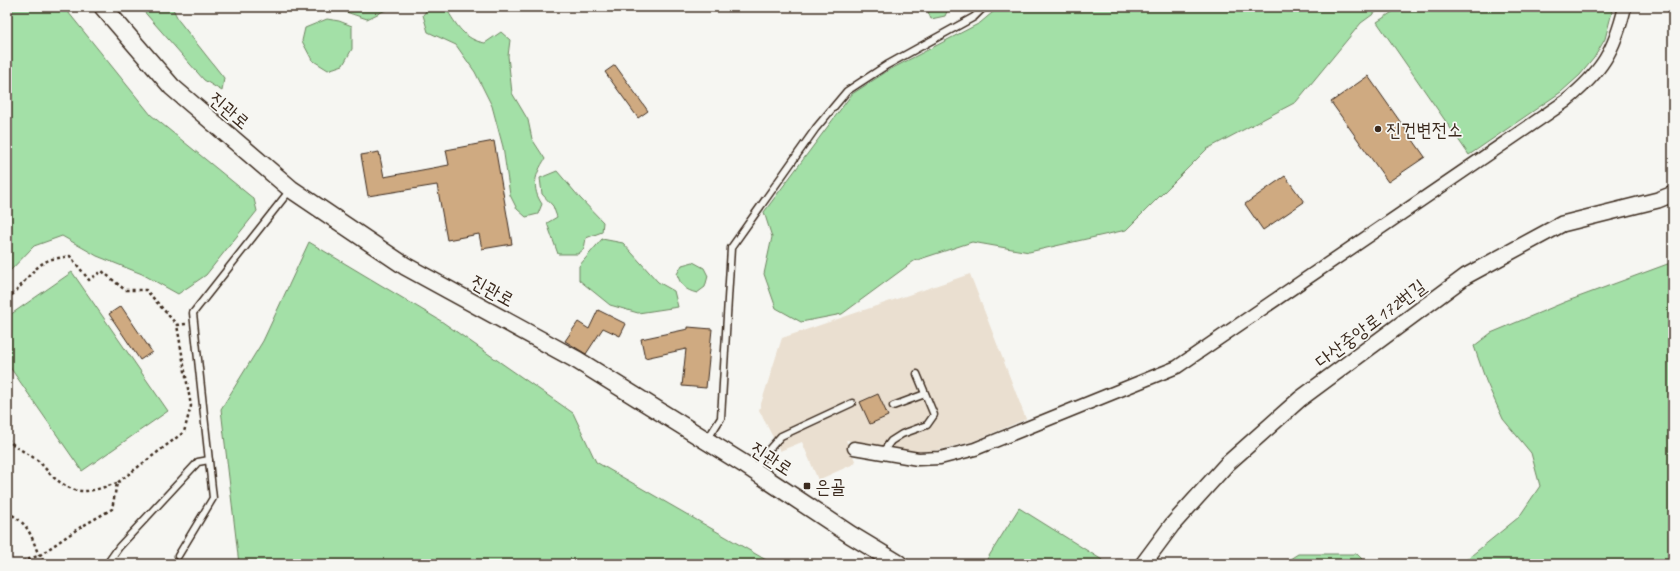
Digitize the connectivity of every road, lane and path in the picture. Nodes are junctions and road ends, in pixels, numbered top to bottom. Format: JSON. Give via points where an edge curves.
{"nodes":[{"id":1,"x":103,"y":7,"type":"edge"},
{"id":2,"x":984,"y":7,"type":"edge"},
{"id":3,"x":1625,"y":7,"type":"edge"},
{"id":4,"x":291,"y":189,"type":"junction"},
{"id":5,"x":1673,"y":194,"type":"edge"},
{"id":6,"x":7,"y":299,"type":"edge"},
{"id":7,"x":194,"y":323,"type":"junction"},
{"id":8,"x":177,"y":325,"type":"junction"},
{"id":9,"x":917,"y":374,"type":"dead end"},
{"id":10,"x":925,"y":394,"type":"junction"},
{"id":11,"x":852,"y":403,"type":"dead end"},
{"id":12,"x":893,"y":406,"type":"dead end"},
{"id":13,"x":7,"y":439,"type":"edge"},
{"id":14,"x":707,"y":441,"type":"junction"},
{"id":15,"x":854,"y":448,"type":"dead end"},
{"id":16,"x":882,"y":453,"type":"junction"},
{"id":17,"x":209,"y":460,"type":"junction"},
{"id":18,"x":755,"y":471,"type":"junction"},
{"id":19,"x":117,"y":483,"type":"junction"},
{"id":20,"x":7,"y":512,"type":"edge"},
{"id":21,"x":40,"y":555,"type":"junction"},
{"id":22,"x":178,"y":556,"type":"dead end"},
{"id":23,"x":17,"y":564,"type":"edge"},
{"id":24,"x":46,"y":564,"type":"edge"},
{"id":25,"x":108,"y":564,"type":"edge"},
{"id":26,"x":899,"y":564,"type":"edge"},
{"id":27,"x":1143,"y":564,"type":"edge"}],
"edges":[{"from":1,"to":4,"type":"main road","name":"진관로","via":[[172,87]]},
{"from":2,"to":14,"type":"lane","via":[[974,17],[886,65],[847,91],[816,128],[731,248],[722,418]]},
{"from":3,"to":16,"type":"street","via":[[1613,46],[1602,66],[1587,84],[1566,101],[1177,367],[975,449],[940,458],[918,459]]},
{"from":4,"to":7,"type":"lane","via":[[193,313]]},
{"from":4,"to":14,"type":"main road","name":"진관로","via":[[405,266],[577,360]]},
{"from":5,"to":27,"type":"street","name":"다산중앙로172번길","via":[[1562,224],[1466,276],[1300,399],[1227,464],[1172,525]]},
{"from":6,"to":8,"type":"path","via":[[37,268],[50,260],[70,256],[89,280],[102,271],[125,290],[146,290]]},
{"from":7,"to":8,"type":"path"},
{"from":7,"to":17,"type":"lane"},
{"from":8,"to":19,"type":"path","via":[[191,406],[184,432]]},
{"from":9,"to":10,"type":"lane"},
{"from":10,"to":12,"type":"lane"},
{"from":10,"to":16,"type":"lane","via":[[934,415],[927,425],[902,434],[891,441]]},
{"from":11,"to":18,"type":"lane","via":[[781,436],[764,455]]},
{"from":13,"to":19,"type":"path","via":[[38,461],[52,476],[71,490],[88,492]]},
{"from":14,"to":18,"type":"main road","name":"진관로"},
{"from":15,"to":16,"type":"street"},
{"from":17,"to":22,"type":"lane","via":[[213,498]]},
{"from":17,"to":25,"type":"lane","via":[[198,462],[119,547]]},
{"from":18,"to":26,"type":"main road","name":"진관로"},
{"from":19,"to":21,"type":"path","via":[[112,509],[78,528]]},
{"from":20,"to":21,"type":"path","via":[[26,525]]},
{"from":21,"to":23,"type":"path"},
{"from":21,"to":24,"type":"path"}]}
